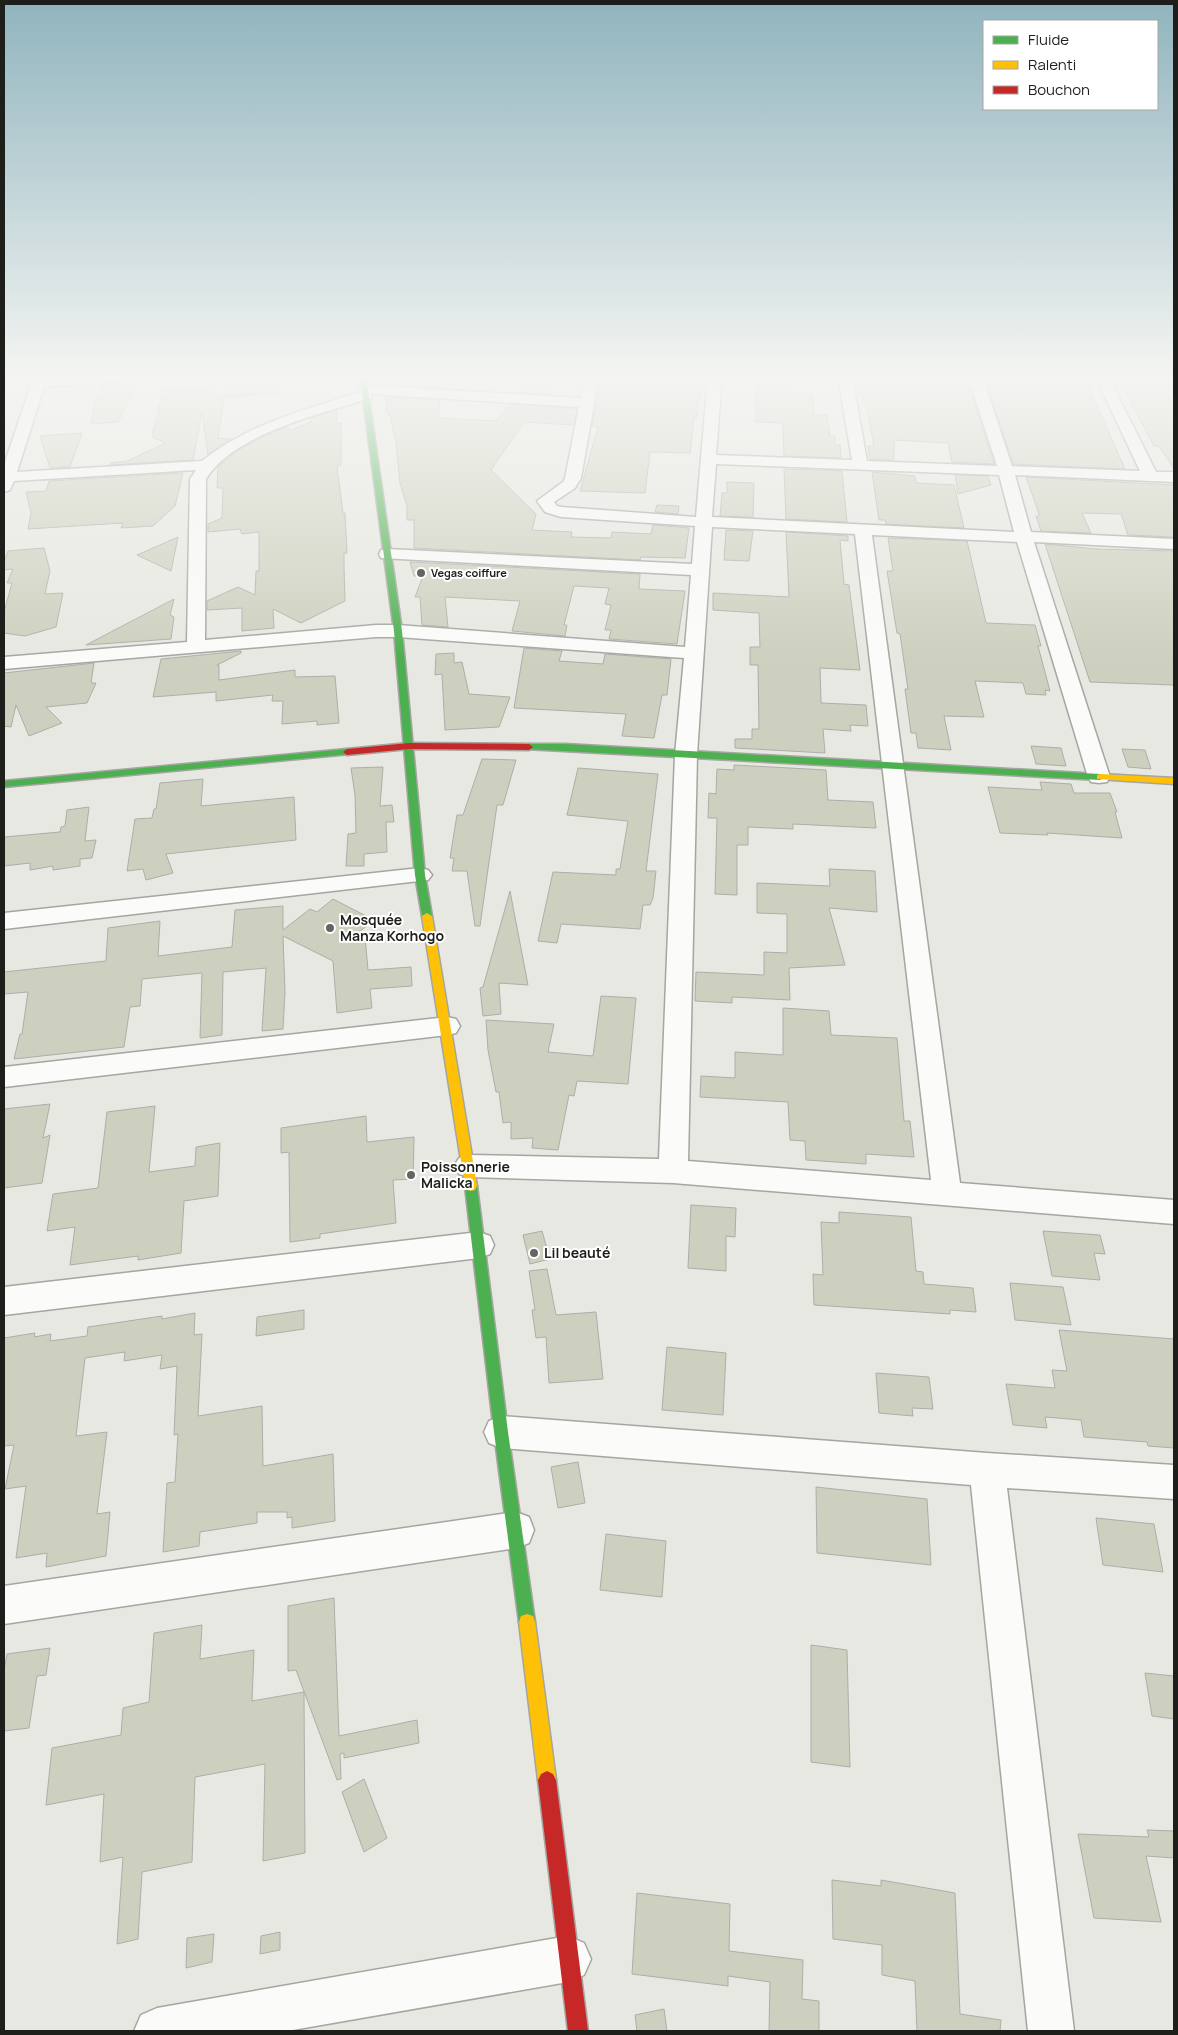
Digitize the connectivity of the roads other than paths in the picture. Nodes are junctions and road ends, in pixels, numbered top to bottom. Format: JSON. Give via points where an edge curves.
{"nodes":[{"id":1,"x":135,"y":471,"type":"edge"},
{"id":2,"x":202,"y":471,"type":"edge"},
{"id":3,"x":376,"y":471,"type":"edge"},
{"id":4,"x":574,"y":471,"type":"edge"},
{"id":5,"x":708,"y":471,"type":"edge"},
{"id":6,"x":1006,"y":471,"type":"joint"},
{"id":7,"x":1148,"y":471,"type":"edge"},
{"id":8,"x":1150,"y":476,"type":"junction"},
{"id":9,"x":1174,"y":477,"type":"edge"},
{"id":10,"x":5,"y":482,"type":"edge"},
{"id":11,"x":704,"y":522,"type":"junction"},
{"id":12,"x":863,"y":530,"type":"junction"},
{"id":13,"x":1024,"y":537,"type":"junction"},
{"id":14,"x":1174,"y":544,"type":"edge"},
{"id":15,"x":387,"y":554,"type":"junction"},
{"id":16,"x":700,"y":570,"type":"junction"},
{"id":17,"x":398,"y":631,"type":"junction"},
{"id":18,"x":196,"y":646,"type":"junction"},
{"id":19,"x":694,"y":653,"type":"junction"},
{"id":20,"x":4,"y":663,"type":"edge"},
{"id":21,"x":408,"y":746,"type":"junction"},
{"id":22,"x":686,"y":755,"type":"junction"},
{"id":23,"x":892,"y":765,"type":"junction"},
{"id":24,"x":1099,"y":777,"type":"junction"},
{"id":25,"x":1174,"y":781,"type":"edge"},
{"id":26,"x":4,"y":784,"type":"edge"},
{"id":27,"x":420,"y":875,"type":"junction"},
{"id":28,"x":4,"y":921,"type":"edge"},
{"id":29,"x":447,"y":1026,"type":"junction"},
{"id":30,"x":4,"y":1077,"type":"edge"},
{"id":31,"x":469,"y":1166,"type":"junction"},
{"id":32,"x":673,"y":1172,"type":"junction"},
{"id":33,"x":948,"y":1194,"type":"junction"},
{"id":34,"x":1174,"y":1212,"type":"edge"},
{"id":35,"x":479,"y":1245,"type":"junction"},
{"id":36,"x":4,"y":1301,"type":"edge"},
{"id":37,"x":501,"y":1432,"type":"junction"},
{"id":38,"x":987,"y":1470,"type":"junction"},
{"id":39,"x":1174,"y":1482,"type":"edge"},
{"id":40,"x":516,"y":1530,"type":"junction"},
{"id":41,"x":4,"y":1605,"type":"edge"},
{"id":42,"x":568,"y":1959,"type":"junction"},
{"id":43,"x":157,"y":2031,"type":"edge"},
{"id":44,"x":578,"y":2031,"type":"edge"},
{"id":45,"x":1051,"y":2031,"type":"edge"}],
"edges":[{"from":1,"to":10,"type":"street"},
{"from":2,"to":18,"type":"street","via":[[198,479]]},
{"from":3,"to":15,"type":"street"},
{"from":4,"to":11,"type":"street","via":[[572,482],[549,496],[545,501],[547,505],[572,514]]},
{"from":5,"to":11,"type":"street"},
{"from":6,"to":8,"type":"street"},
{"from":6,"to":13,"type":"street"},
{"from":7,"to":8,"type":"street"},
{"from":8,"to":9,"type":"street"},
{"from":11,"to":12,"type":"street"},
{"from":11,"to":16,"type":"street"},
{"from":12,"to":13,"type":"street"},
{"from":12,"to":23,"type":"street"},
{"from":13,"to":14,"type":"street"},
{"from":13,"to":24,"type":"street"},
{"from":15,"to":16,"type":"street"},
{"from":15,"to":17,"type":"street"},
{"from":16,"to":19,"type":"street"},
{"from":17,"to":18,"type":"street","via":[[348,632]]},
{"from":17,"to":19,"type":"street"},
{"from":17,"to":21,"type":"street"},
{"from":18,"to":20,"type":"street"},
{"from":19,"to":22,"type":"street"},
{"from":21,"to":22,"type":"street","via":[[565,748]]},
{"from":21,"to":26,"type":"street"},
{"from":21,"to":27,"type":"street"},
{"from":22,"to":23,"type":"street"},
{"from":22,"to":32,"type":"street"},
{"from":23,"to":24,"type":"street"},
{"from":23,"to":33,"type":"street"},
{"from":24,"to":25,"type":"street"},
{"from":27,"to":28,"type":"street"},
{"from":27,"to":29,"type":"street"},
{"from":29,"to":30,"type":"street"},
{"from":29,"to":31,"type":"street"},
{"from":31,"to":32,"type":"street"},
{"from":31,"to":35,"type":"street"},
{"from":32,"to":33,"type":"street"},
{"from":33,"to":34,"type":"street"},
{"from":35,"to":36,"type":"street"},
{"from":35,"to":37,"type":"street"},
{"from":37,"to":38,"type":"street"},
{"from":37,"to":40,"type":"street"},
{"from":38,"to":39,"type":"street"},
{"from":38,"to":45,"type":"street"},
{"from":40,"to":41,"type":"street"},
{"from":40,"to":42,"type":"street"},
{"from":42,"to":43,"type":"street"},
{"from":42,"to":44,"type":"street"}]}
